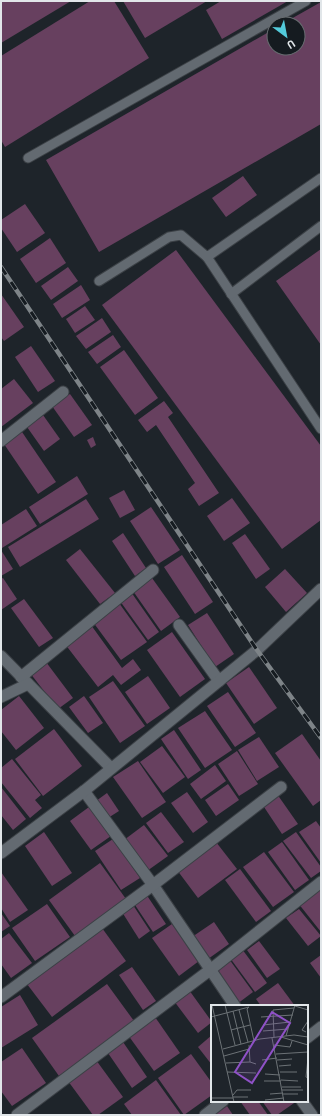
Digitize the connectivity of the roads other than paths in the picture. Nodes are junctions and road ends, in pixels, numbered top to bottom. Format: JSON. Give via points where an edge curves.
{"nodes":[{"id":1,"x":306,"y":1,"type":"edge"},
{"id":2,"x":28,"y":158,"type":"dead end"},
{"id":3,"x":321,"y":178,"type":"edge"},
{"id":4,"x":321,"y":226,"type":"edge"},
{"id":5,"x":207,"y":257,"type":"junction"},
{"id":6,"x":99,"y":281,"type":"dead end"},
{"id":7,"x":231,"y":294,"type":"junction"},
{"id":8,"x":63,"y":392,"type":"dead end"},
{"id":9,"x":321,"y":429,"type":"edge"},
{"id":10,"x":1,"y":441,"type":"edge"},
{"id":11,"x":153,"y":570,"type":"dead end"},
{"id":12,"x":321,"y":589,"type":"edge"},
{"id":13,"x":179,"y":625,"type":"dead end"},
{"id":14,"x":1,"y":656,"type":"edge"},
{"id":15,"x":24,"y":680,"type":"junction"},
{"id":16,"x":219,"y":681,"type":"junction"},
{"id":17,"x":1,"y":697,"type":"edge"},
{"id":18,"x":111,"y":768,"type":"junction"},
{"id":19,"x":281,"y":787,"type":"dead end"},
{"id":20,"x":84,"y":791,"type":"junction"},
{"id":21,"x":1,"y":853,"type":"edge"},
{"id":22,"x":321,"y":882,"type":"edge"},
{"id":23,"x":153,"y":885,"type":"junction"},
{"id":24,"x":210,"y":970,"type":"junction"},
{"id":25,"x":1,"y":997,"type":"edge"},
{"id":26,"x":234,"y":1005,"type":"edge"},
{"id":27,"x":321,"y":1027,"type":"edge"},
{"id":28,"x":308,"y":1037,"type":"edge"},
{"id":29,"x":222,"y":1102,"type":"edge"},
{"id":30,"x":303,"y":1102,"type":"edge"},
{"id":31,"x":17,"y":1115,"type":"edge"},
{"id":32,"x":205,"y":1115,"type":"edge"},
{"id":33,"x":312,"y":1115,"type":"edge"}],
"edges":[{"from":1,"to":2,"type":"lane"},
{"from":3,"to":5,"type":"lane"},
{"from":4,"to":7,"type":"lane"},
{"from":5,"to":6,"type":"lane","via":[[181,234],[169,237]]},
{"from":5,"to":7,"type":"lane"},
{"from":7,"to":9,"type":"lane"},
{"from":8,"to":10,"type":"street"},
{"from":11,"to":15,"type":"street"},
{"from":12,"to":16,"type":"street","via":[[257,650]]},
{"from":13,"to":16,"type":"street"},
{"from":14,"to":15,"type":"street"},
{"from":15,"to":17,"type":"street"},
{"from":15,"to":18,"type":"street"},
{"from":16,"to":18,"type":"street"},
{"from":18,"to":20,"type":"street"},
{"from":19,"to":23,"type":"street"},
{"from":20,"to":21,"type":"street"},
{"from":20,"to":23,"type":"street"},
{"from":22,"to":24,"type":"street"},
{"from":23,"to":24,"type":"street"},
{"from":23,"to":25,"type":"street"},
{"from":24,"to":26,"type":"street"},
{"from":24,"to":31,"type":"street"},
{"from":27,"to":28,"type":"street"},
{"from":29,"to":32,"type":"street"},
{"from":30,"to":33,"type":"street"}]}
